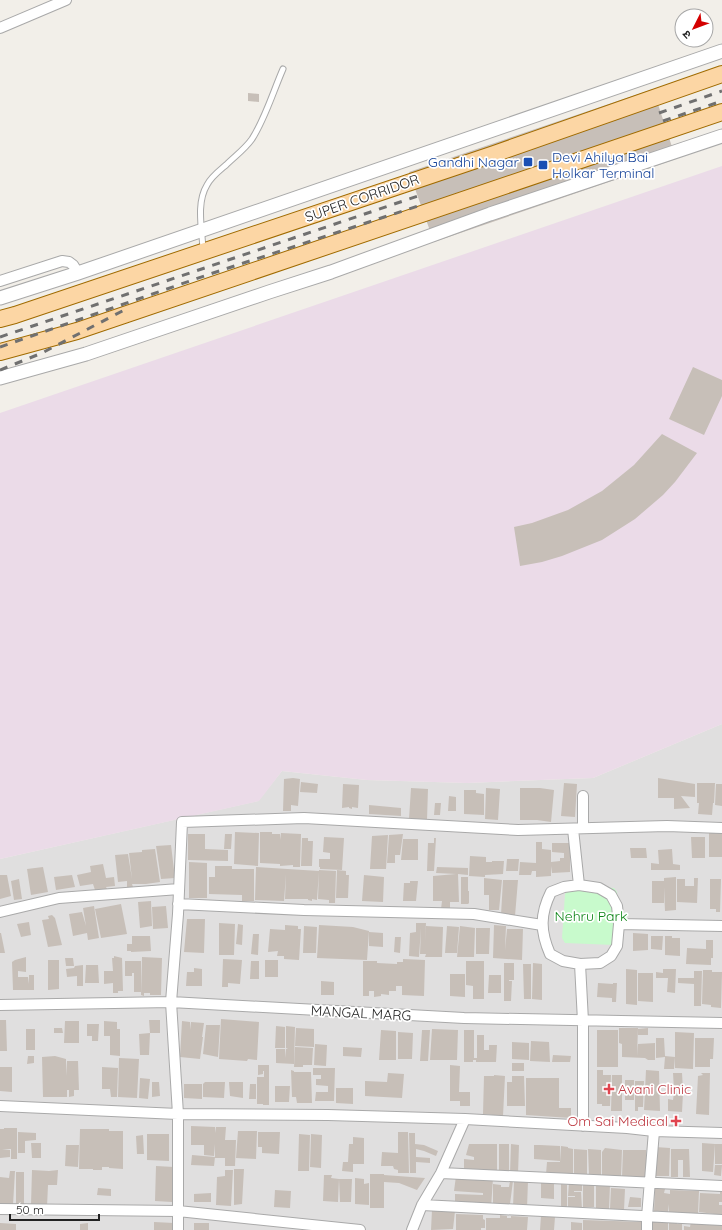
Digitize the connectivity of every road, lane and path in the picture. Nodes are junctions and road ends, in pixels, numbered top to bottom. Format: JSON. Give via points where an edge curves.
{"nodes":[{"id":1,"x":66,"y":0,"type":"edge"},
{"id":2,"x":0,"y":28,"type":"edge"},
{"id":3,"x":722,"y":51,"type":"edge"},
{"id":4,"x":283,"y":69,"type":"dead end"},
{"id":5,"x":722,"y":74,"type":"edge"},
{"id":6,"x":722,"y":112,"type":"edge"},
{"id":7,"x":722,"y":136,"type":"edge"},
{"id":8,"x":202,"y":230,"type":"junction"},
{"id":9,"x":203,"y":252,"type":"junction"},
{"id":10,"x":78,"y":273,"type":"junction"},
{"id":11,"x":0,"y":281,"type":"edge"},
{"id":12,"x":0,"y":298,"type":"edge"},
{"id":13,"x":0,"y":319,"type":"edge"},
{"id":14,"x":0,"y":352,"type":"edge"},
{"id":15,"x":0,"y":378,"type":"edge"},
{"id":16,"x":583,"y":796,"type":"dead end"},
{"id":17,"x":722,"y":828,"type":"edge"},
{"id":18,"x":578,"y":829,"type":"junction"},
{"id":19,"x":579,"y":885,"type":"junction"},
{"id":20,"x":179,"y":889,"type":"junction"},
{"id":21,"x":178,"y":904,"type":"junction"},
{"id":22,"x":0,"y":912,"type":"edge"},
{"id":23,"x":619,"y":924,"type":"junction"},
{"id":24,"x":542,"y":925,"type":"junction"},
{"id":25,"x":722,"y":926,"type":"edge"},
{"id":26,"x":580,"y":964,"type":"junction"},
{"id":27,"x":171,"y":1002,"type":"junction"},
{"id":28,"x":0,"y":1005,"type":"edge"},
{"id":29,"x":583,"y":1021,"type":"junction"},
{"id":30,"x":722,"y":1023,"type":"edge"},
{"id":31,"x":0,"y":1106,"type":"edge"},
{"id":32,"x":178,"y":1114,"type":"junction"},
{"id":33,"x":465,"y":1119,"type":"junction"},
{"id":34,"x":583,"y":1126,"type":"junction"},
{"id":35,"x":654,"y":1131,"type":"junction"},
{"id":36,"x":722,"y":1133,"type":"edge"},
{"id":37,"x":441,"y":1173,"type":"junction"},
{"id":38,"x":650,"y":1183,"type":"junction"},
{"id":39,"x":722,"y":1186,"type":"edge"},
{"id":40,"x":422,"y":1205,"type":"junction"},
{"id":41,"x":0,"y":1209,"type":"edge"},
{"id":42,"x":178,"y":1211,"type":"junction"},
{"id":43,"x":647,"y":1217,"type":"junction"},
{"id":44,"x":722,"y":1220,"type":"edge"},
{"id":45,"x":178,"y":1230,"type":"edge"},
{"id":46,"x":360,"y":1230,"type":"edge"},
{"id":47,"x":412,"y":1230,"type":"edge"},
{"id":48,"x":647,"y":1230,"type":"edge"}],
"edges":[{"from":1,"to":2,"type":"street"},
{"from":3,"to":8,"type":"street"},
{"from":4,"to":8,"type":"lane","via":[[251,141],[207,185],[200,204]]},
{"from":5,"to":9,"type":"main road","name":"SUPER CORRIDOR"},
{"from":6,"to":14,"type":"main road","via":[[76,331]]},
{"from":7,"to":15,"type":"street","via":[[469,221],[331,272],[86,354]]},
{"from":8,"to":9,"type":"lane"},
{"from":8,"to":10,"type":"street"},
{"from":9,"to":13,"type":"main road","name":"SUPER CORRIDOR"},
{"from":10,"to":11,"type":"street","via":[[73,265],[62,261]]},
{"from":10,"to":12,"type":"street"},
{"from":16,"to":18,"type":"street"},
{"from":17,"to":18,"type":"street","via":[[667,826]]},
{"from":18,"to":19,"type":"street"},
{"from":18,"to":20,"type":"street","via":[[518,830],[304,818],[182,822]]},
{"from":19,"to":23,"type":"street","via":[[599,888],[611,895],[617,906]]},
{"from":19,"to":24,"type":"street","via":[[551,892],[544,905]]},
{"from":20,"to":21,"type":"street"},
{"from":20,"to":22,"type":"street","via":[[59,898]]},
{"from":21,"to":24,"type":"street","via":[[474,914]]},
{"from":21,"to":27,"type":"street"},
{"from":23,"to":25,"type":"street"},
{"from":23,"to":26,"type":"street","via":[[617,946],[611,956],[600,963]]},
{"from":24,"to":26,"type":"street","via":[[550,954],[564,961]]},
{"from":26,"to":29,"type":"street"},
{"from":27,"to":28,"type":"street","name":"MANGAL MARG"},
{"from":27,"to":29,"type":"street","name":"MANGAL MARG","via":[[464,1018]]},
{"from":27,"to":32,"type":"street"},
{"from":29,"to":30,"type":"street","name":"MANGAL MARG"},
{"from":29,"to":34,"type":"street"},
{"from":31,"to":32,"type":"street"},
{"from":32,"to":33,"type":"street"},
{"from":32,"to":42,"type":"street"},
{"from":33,"to":34,"type":"street"},
{"from":33,"to":37,"type":"street"},
{"from":34,"to":35,"type":"street"},
{"from":35,"to":36,"type":"street"},
{"from":35,"to":38,"type":"street"},
{"from":37,"to":38,"type":"street"},
{"from":37,"to":40,"type":"street"},
{"from":38,"to":39,"type":"street"},
{"from":38,"to":43,"type":"street"},
{"from":40,"to":43,"type":"street"},
{"from":40,"to":47,"type":"street"},
{"from":41,"to":42,"type":"street"},
{"from":42,"to":45,"type":"street"},
{"from":42,"to":46,"type":"street"},
{"from":43,"to":44,"type":"street"},
{"from":43,"to":48,"type":"street"}]}
